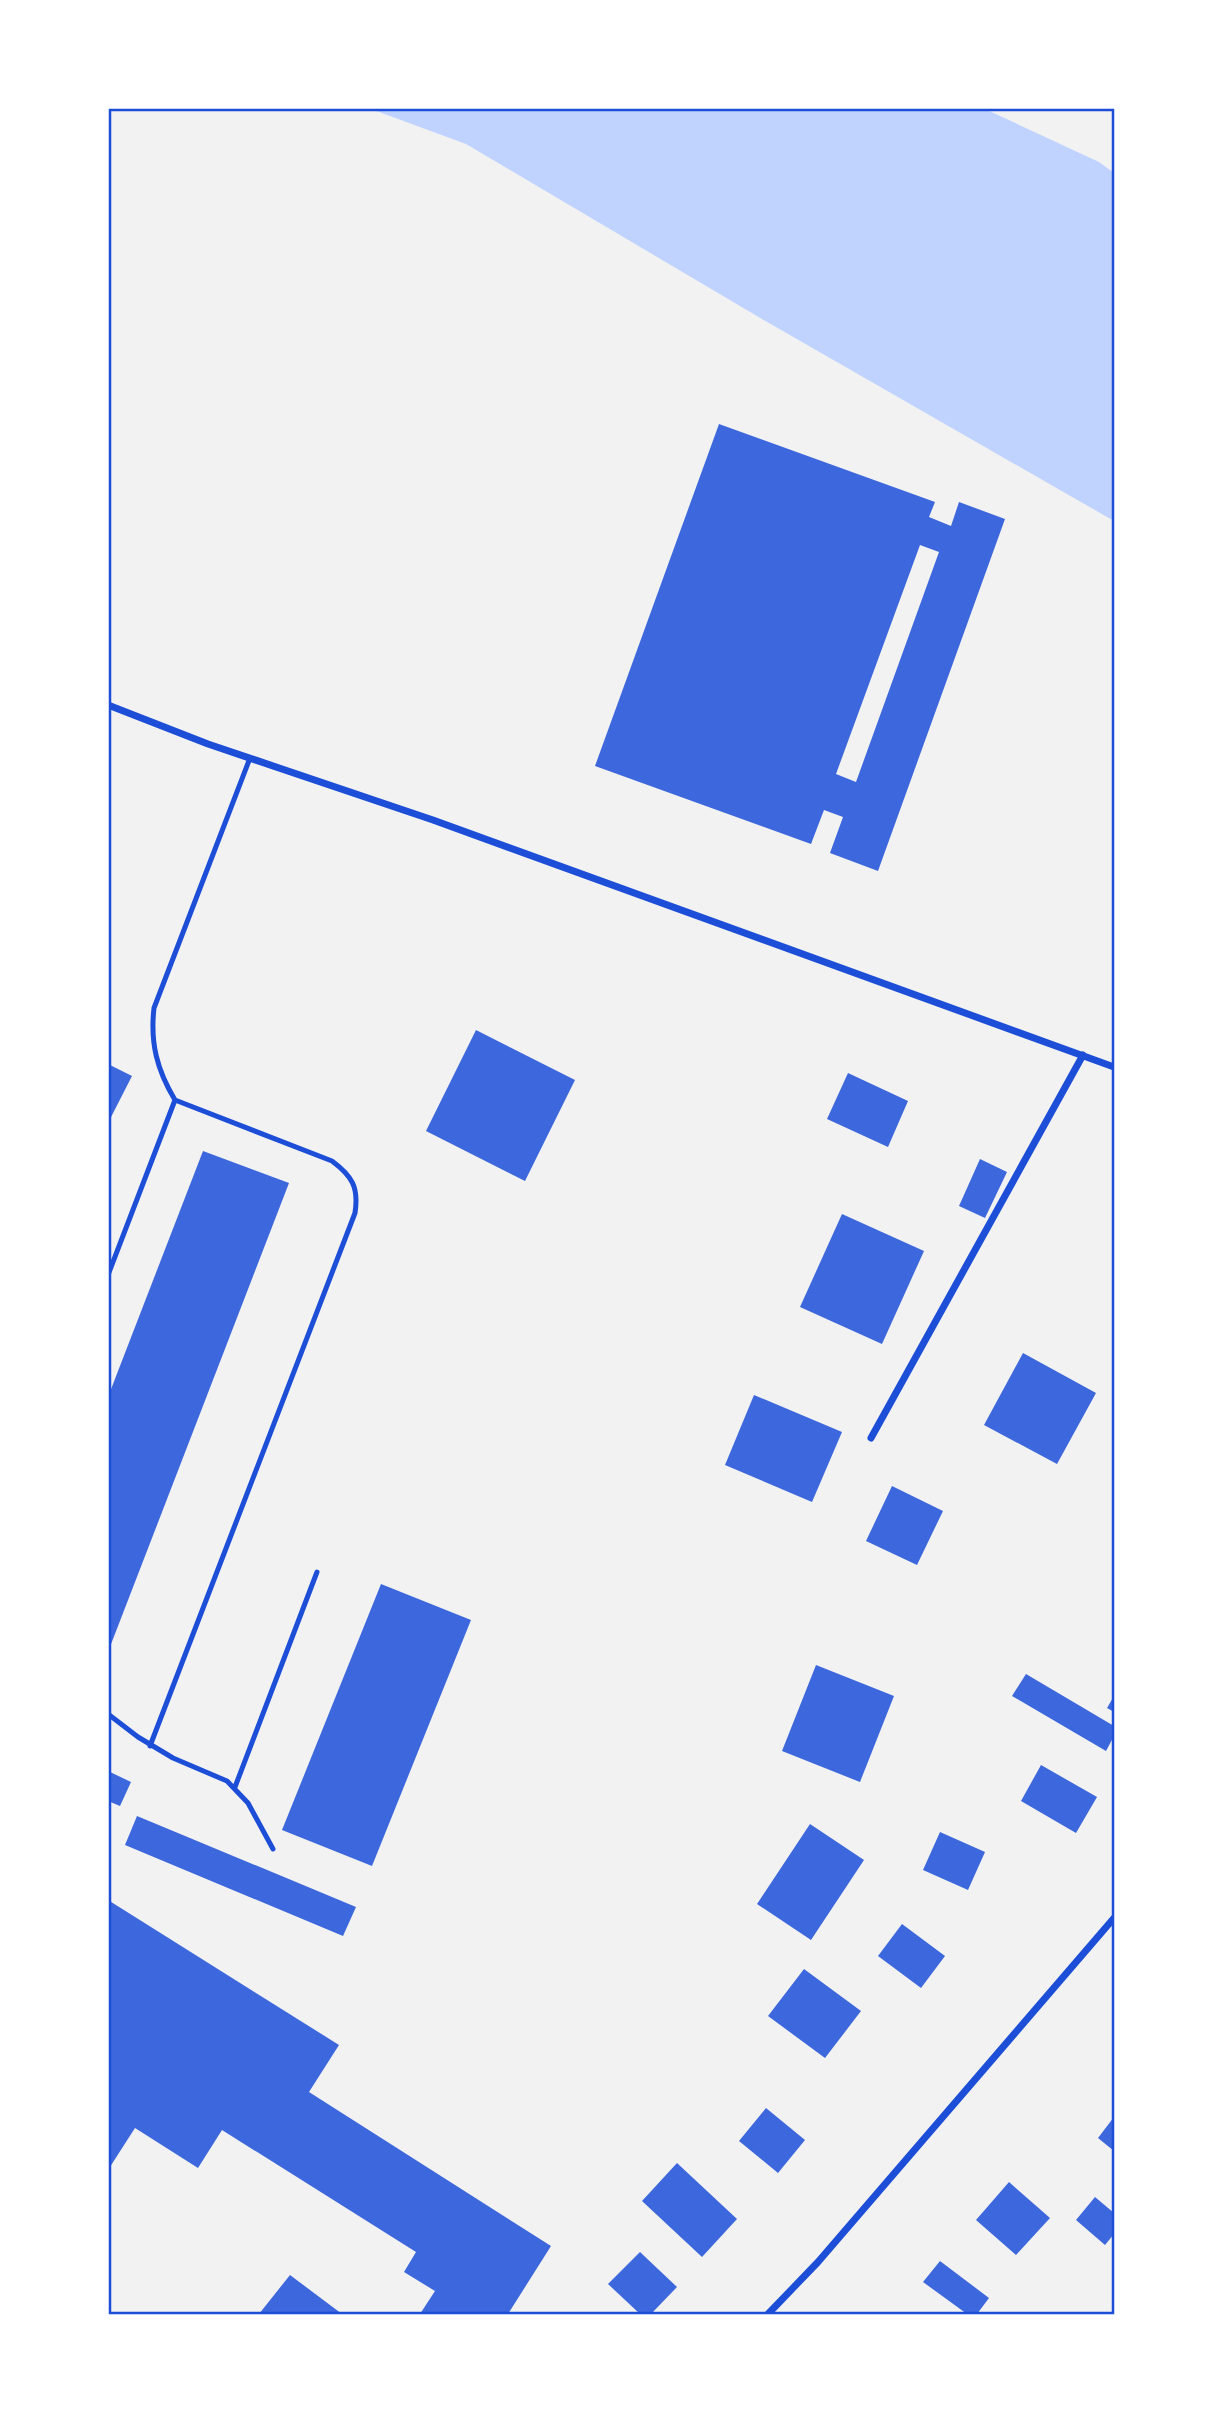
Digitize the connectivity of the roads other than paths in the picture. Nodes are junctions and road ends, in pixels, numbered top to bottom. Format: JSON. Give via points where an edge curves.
{"nodes":[{"id":1,"x":108,"y":705,"type":"edge"},
{"id":2,"x":250,"y":758,"type":"junction"},
{"id":3,"x":1083,"y":1055,"type":"junction"},
{"id":4,"x":1115,"y":1067,"type":"edge"},
{"id":5,"x":175,"y":1100,"type":"junction"},
{"id":6,"x":108,"y":1275,"type":"edge"},
{"id":7,"x":871,"y":1438,"type":"dead end"},
{"id":8,"x":317,"y":1572,"type":"dead end"},
{"id":9,"x":108,"y":1714,"type":"edge"},
{"id":10,"x":150,"y":1746,"type":"junction"},
{"id":11,"x":235,"y":1787,"type":"junction"},
{"id":12,"x":273,"y":1849,"type":"dead end"},
{"id":13,"x":1115,"y":1918,"type":"edge"},
{"id":14,"x":768,"y":2315,"type":"edge"}],
"edges":[{"from":1,"to":2,"type":"street"},
{"from":2,"to":3,"type":"street"},
{"from":2,"to":5,"type":"lane","via":[[154,1008],[157,1064]]},
{"from":3,"to":4,"type":"street"},
{"from":3,"to":7,"type":"street"},
{"from":5,"to":6,"type":"lane"},
{"from":5,"to":10,"type":"lane","via":[[332,1161],[348,1173],[357,1200]]},
{"from":8,"to":11,"type":"lane"},
{"from":9,"to":10,"type":"lane"},
{"from":10,"to":11,"type":"lane"},
{"from":11,"to":12,"type":"lane"},
{"from":13,"to":14,"type":"street"}]}
